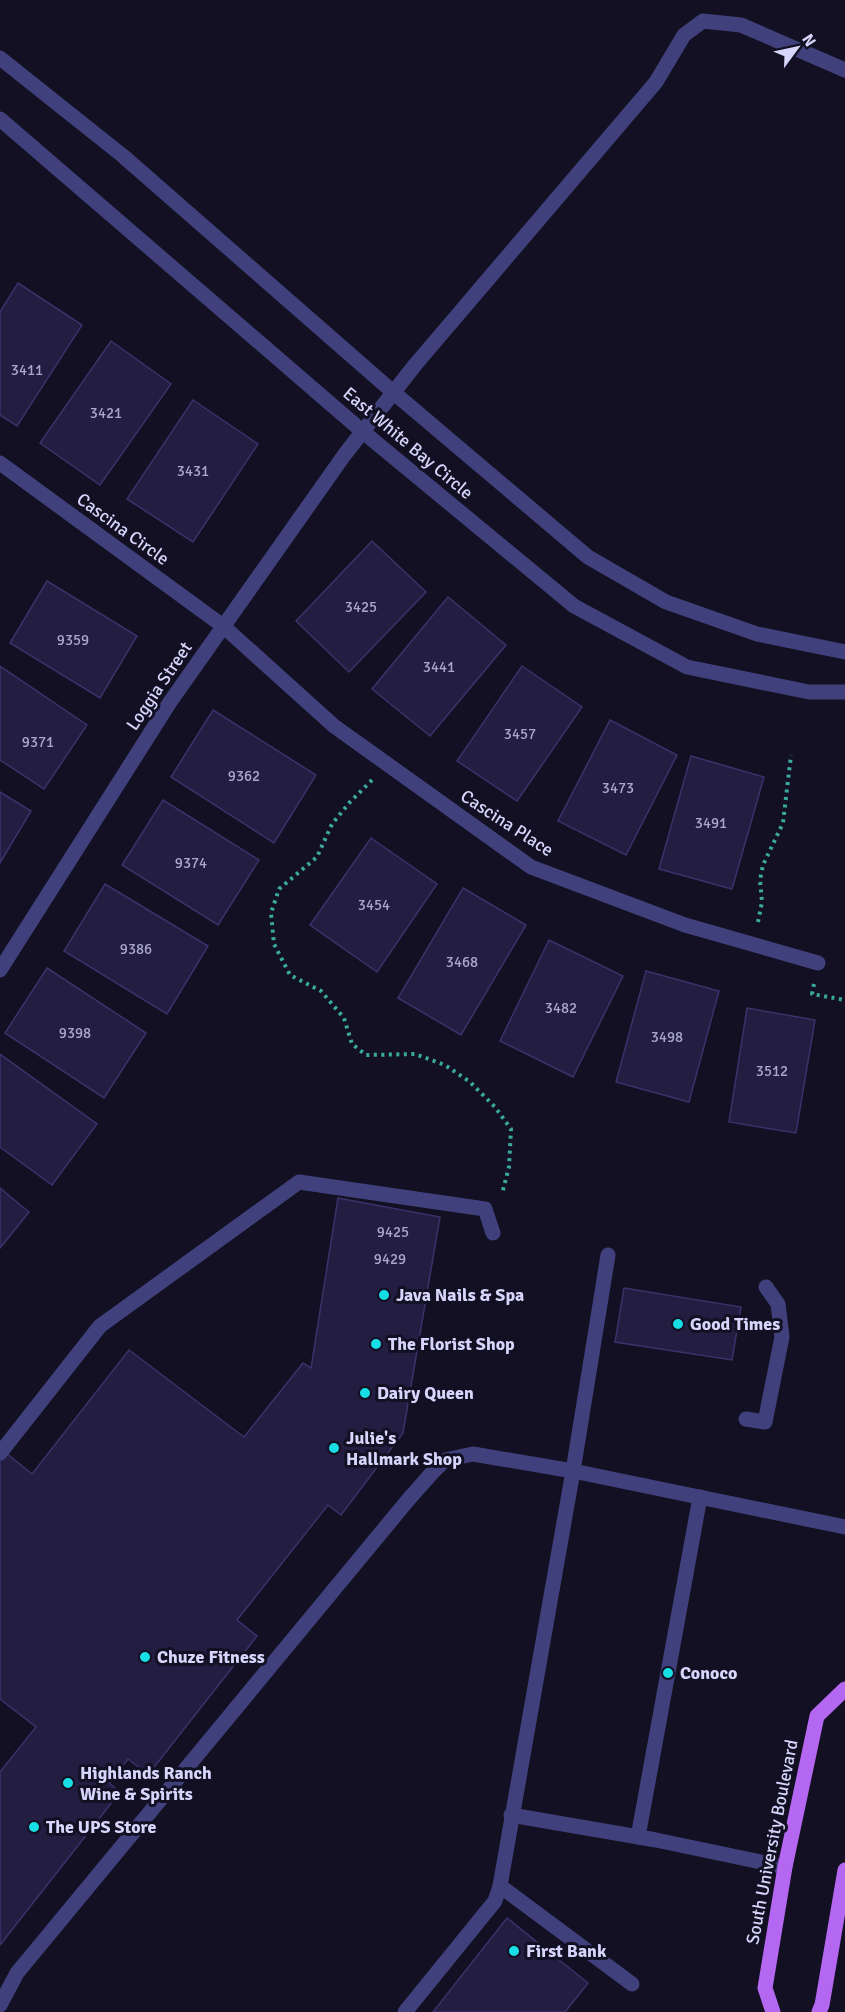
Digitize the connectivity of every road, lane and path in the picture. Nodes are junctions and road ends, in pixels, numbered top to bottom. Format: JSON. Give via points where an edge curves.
{"nodes":[{"id":1,"x":0,"y":58,"type":"edge"},
{"id":2,"x":845,"y":70,"type":"edge"},
{"id":3,"x":0,"y":119,"type":"edge"},
{"id":4,"x":393,"y":392,"type":"junction"},
{"id":5,"x":362,"y":431,"type":"junction"},
{"id":6,"x":0,"y":463,"type":"edge"},
{"id":7,"x":223,"y":626,"type":"junction"},
{"id":8,"x":845,"y":652,"type":"edge"},
{"id":9,"x":845,"y":692,"type":"edge"},
{"id":10,"x":791,"y":755,"type":"dead end"},
{"id":11,"x":388,"y":765,"type":"junction"},
{"id":12,"x":752,"y":944,"type":"junction"},
{"id":13,"x":818,"y":963,"type":"joint"},
{"id":14,"x":0,"y":969,"type":"edge"},
{"id":15,"x":845,"y":1000,"type":"edge"},
{"id":16,"x":485,"y":1209,"type":"junction"},
{"id":17,"x":492,"y":1233,"type":"dead end"},
{"id":18,"x":608,"y":1255,"type":"dead end"},
{"id":19,"x":766,"y":1287,"type":"dead end"},
{"id":20,"x":746,"y":1419,"type":"dead end"},
{"id":21,"x":0,"y":1453,"type":"edge"},
{"id":22,"x":573,"y":1471,"type":"junction"},
{"id":23,"x":700,"y":1497,"type":"junction"},
{"id":24,"x":845,"y":1527,"type":"edge"},
{"id":25,"x":845,"y":1689,"type":"edge"},
{"id":26,"x":511,"y":1815,"type":"junction"},
{"id":27,"x":638,"y":1838,"type":"junction"},
{"id":28,"x":785,"y":1867,"type":"junction"},
{"id":29,"x":845,"y":1870,"type":"edge"},
{"id":30,"x":500,"y":1886,"type":"junction"},
{"id":31,"x":843,"y":1898,"type":"edge"},
{"id":32,"x":632,"y":1984,"type":"dead end"},
{"id":33,"x":0,"y":2005,"type":"edge"},
{"id":34,"x":405,"y":2012,"type":"edge"},
{"id":35,"x":773,"y":2012,"type":"edge"},
{"id":36,"x":819,"y":2012,"type":"edge"}],
"edges":[{"from":1,"to":4,"type":"street","via":[[123,156]]},
{"from":2,"to":4,"type":"street","name":"Loggia Street","via":[[741,25],[703,21],[684,35],[656,82]]},
{"from":3,"to":5,"type":"street","name":"East White Bay Circle"},
{"from":4,"to":5,"type":"street","name":"Loggia Street"},
{"from":4,"to":8,"type":"street","via":[[588,557],[666,602],[757,634]]},
{"from":5,"to":7,"type":"street","name":"Loggia Street"},
{"from":5,"to":9,"type":"street","name":"East White Bay Circle","via":[[574,606],[687,667],[809,692]]},
{"from":6,"to":7,"type":"street","name":"Cascina Circle"},
{"from":7,"to":11,"type":"street","name":"Cascina Place","via":[[334,726]]},
{"from":7,"to":14,"type":"street","name":"Loggia Street","via":[[170,702]]},
{"from":10,"to":12,"type":"path","via":[[783,823],[763,865],[762,902]]},
{"from":11,"to":12,"type":"street","name":"Cascina Place","via":[[531,867],[685,925]]},
{"from":11,"to":16,"type":"path","via":[[332,824],[317,857],[279,889],[271,913],[274,944],[290,975],[321,991],[344,1018],[352,1044],[366,1055],[415,1054],[445,1065],[470,1082],[495,1107],[511,1129],[509,1167],[502,1195]]},
{"from":12,"to":13,"type":"street","name":"Cascina Place"},
{"from":13,"to":15,"type":"path","via":[[812,994]]},
{"from":16,"to":17,"type":"street"},
{"from":16,"to":21,"type":"street","via":[[299,1182],[100,1326]]},
{"from":18,"to":22,"type":"street"},
{"from":19,"to":20,"type":"street","via":[[778,1304],[782,1337],[765,1422]]},
{"from":22,"to":23,"type":"street"},
{"from":22,"to":26,"type":"street"},
{"from":22,"to":33,"type":"street","via":[[473,1454],[445,1460],[17,1973]]},
{"from":23,"to":24,"type":"street"},
{"from":23,"to":27,"type":"street"},
{"from":25,"to":28,"type":"main road","name":"South University Boulevard","via":[[817,1716]]},
{"from":26,"to":27,"type":"street"},
{"from":26,"to":30,"type":"street"},
{"from":27,"to":28,"type":"street"},
{"from":28,"to":35,"type":"main road","name":"South University Boulevard","via":[[765,1988]]},
{"from":29,"to":31,"type":"main road"},
{"from":30,"to":32,"type":"street"},
{"from":30,"to":34,"type":"street","via":[[495,1901]]},
{"from":31,"to":36,"type":"main road"}]}
